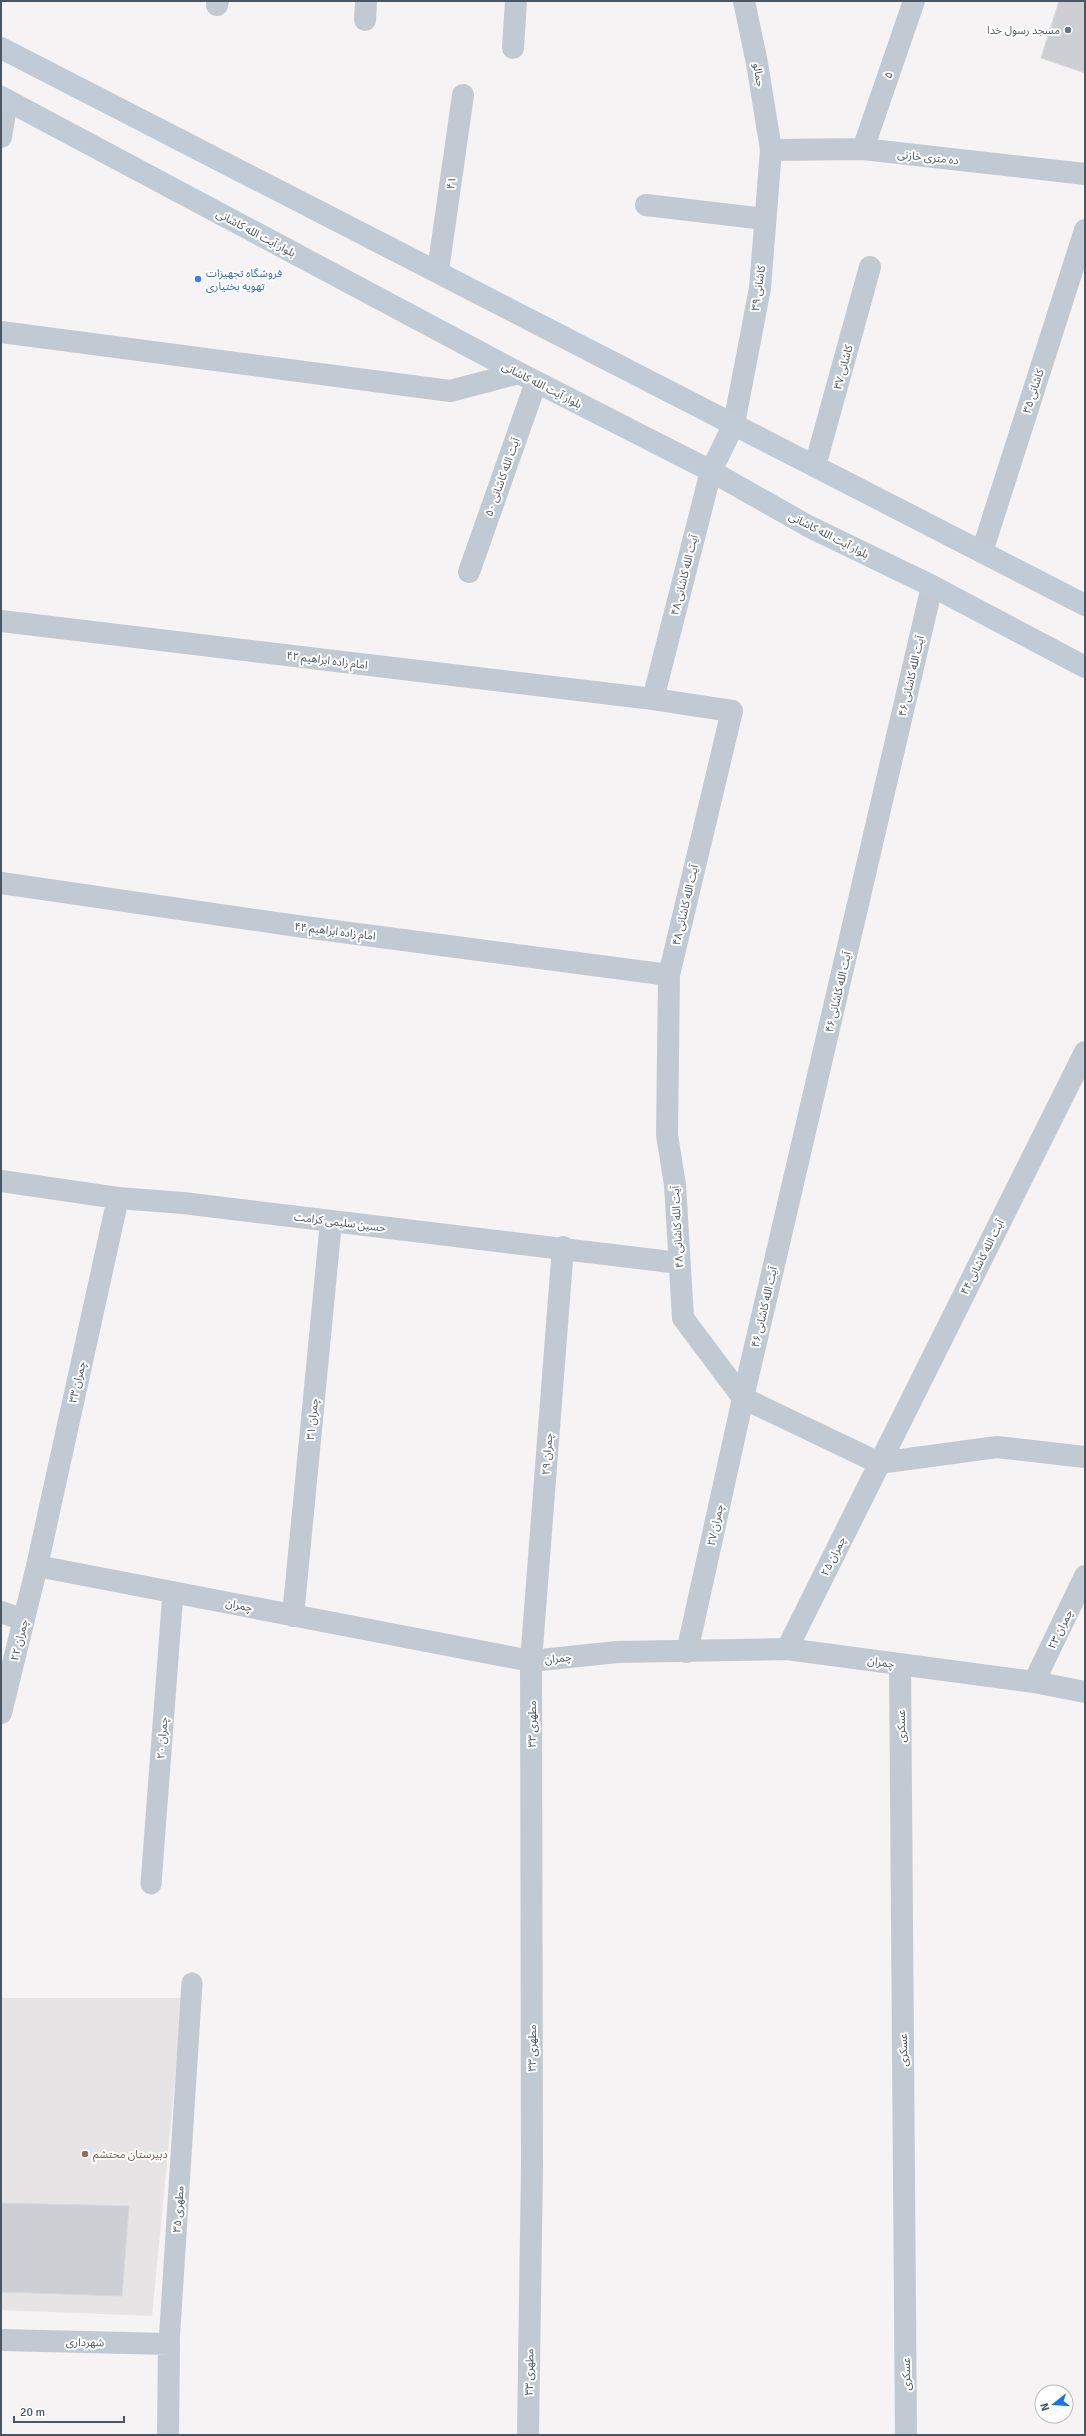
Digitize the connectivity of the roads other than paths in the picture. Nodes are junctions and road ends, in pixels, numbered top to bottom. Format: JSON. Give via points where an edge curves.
{"nodes":[{"id":1,"x":516,"y":1,"type":"edge"},
{"id":2,"x":744,"y":1,"type":"edge"},
{"id":3,"x":914,"y":1,"type":"edge"},
{"id":4,"x":1,"y":48,"type":"edge"},
{"id":5,"x":513,"y":48,"type":"dead end"},
{"id":6,"x":463,"y":95,"type":"dead end"},
{"id":7,"x":4,"y":99,"type":"edge"},
{"id":8,"x":1,"y":137,"type":"edge"},
{"id":9,"x":863,"y":149,"type":"junction"},
{"id":10,"x":771,"y":150,"type":"junction"},
{"id":11,"x":1085,"y":174,"type":"edge"},
{"id":12,"x":646,"y":205,"type":"dead end"},
{"id":13,"x":765,"y":219,"type":"junction"},
{"id":14,"x":1085,"y":230,"type":"edge"},
{"id":15,"x":870,"y":267,"type":"dead end"},
{"id":16,"x":438,"y":271,"type":"junction"},
{"id":17,"x":1,"y":332,"type":"edge"},
{"id":18,"x":527,"y":377,"type":"junction"},
{"id":19,"x":734,"y":424,"type":"junction"},
{"id":20,"x":815,"y":466,"type":"junction"},
{"id":21,"x":711,"y":471,"type":"junction"},
{"id":22,"x":982,"y":552,"type":"junction"},
{"id":23,"x":469,"y":572,"type":"dead end"},
{"id":24,"x":932,"y":586,"type":"junction"},
{"id":25,"x":1085,"y":605,"type":"edge"},
{"id":26,"x":1,"y":621,"type":"edge"},
{"id":27,"x":1085,"y":667,"type":"edge"},
{"id":28,"x":653,"y":698,"type":"junction"},
{"id":29,"x":1,"y":883,"type":"edge"},
{"id":30,"x":669,"y":975,"type":"junction"},
{"id":31,"x":1085,"y":1052,"type":"edge"},
{"id":32,"x":1,"y":1181,"type":"edge"},
{"id":33,"x":118,"y":1198,"type":"junction"},
{"id":34,"x":331,"y":1222,"type":"junction"},
{"id":35,"x":563,"y":1247,"type":"junction"},
{"id":36,"x":679,"y":1263,"type":"junction"},
{"id":37,"x":743,"y":1398,"type":"junction"},
{"id":38,"x":1085,"y":1457,"type":"edge"},
{"id":39,"x":879,"y":1463,"type":"junction"},
{"id":40,"x":36,"y":1566,"type":"junction"},
{"id":41,"x":1085,"y":1576,"type":"edge"},
{"id":42,"x":173,"y":1592,"type":"junction"},
{"id":43,"x":1,"y":1612,"type":"edge"},
{"id":44,"x":293,"y":1616,"type":"junction"},
{"id":45,"x":24,"y":1620,"type":"junction"},
{"id":46,"x":787,"y":1649,"type":"junction"},
{"id":47,"x":687,"y":1652,"type":"junction"},
{"id":48,"x":532,"y":1661,"type":"junction"},
{"id":49,"x":900,"y":1665,"type":"junction"},
{"id":50,"x":1034,"y":1682,"type":"junction"},
{"id":51,"x":1085,"y":1692,"type":"edge"},
{"id":52,"x":1,"y":1713,"type":"edge"},
{"id":53,"x":152,"y":1884,"type":"dead end"},
{"id":54,"x":192,"y":1983,"type":"dead end"},
{"id":55,"x":1,"y":2340,"type":"edge"},
{"id":56,"x":169,"y":2344,"type":"junction"},
{"id":57,"x":168,"y":2435,"type":"edge"},
{"id":58,"x":528,"y":2435,"type":"edge"},
{"id":59,"x":906,"y":2435,"type":"edge"}],
"edges":[{"from":1,"to":5,"type":"street"},
{"from":2,"to":10,"type":"street","name":"جمالو"},
{"from":3,"to":9,"type":"street","name":"۵"},
{"from":4,"to":16,"type":"main road"},
{"from":6,"to":16,"type":"street","name":"۴۱"},
{"from":7,"to":8,"type":"street"},
{"from":7,"to":18,"type":"main road","name":"بلوار آیت الله کاشانی"},
{"from":9,"to":10,"type":"street","name":"ده متری خازنی"},
{"from":9,"to":11,"type":"street","name":"ده متری خازنی"},
{"from":10,"to":13,"type":"street","name":"کاشانی ۳۹"},
{"from":12,"to":13,"type":"street"},
{"from":13,"to":19,"type":"street","name":"کاشانی ۳۹","via":[[760,288]]},
{"from":14,"to":22,"type":"street","name":"کاشانی ۳۵"},
{"from":15,"to":20,"type":"street","name":"کاشانی ۳۷"},
{"from":16,"to":19,"type":"main road"},
{"from":17,"to":18,"type":"street","via":[[450,391]]},
{"from":18,"to":21,"type":"main road","name":"بلوار آیت الله کاشانی"},
{"from":18,"to":23,"type":"street","name":"آیت الله کاشانی ۵۰"},
{"from":19,"to":20,"type":"main road"},
{"from":19,"to":21,"type":"main road"},
{"from":20,"to":22,"type":"main road"},
{"from":21,"to":24,"type":"main road","name":"بلوار آیت الله کاشانی","via":[[808,526]]},
{"from":21,"to":28,"type":"street","name":"آیت الله کاشانی ۴۸"},
{"from":22,"to":25,"type":"main road"},
{"from":24,"to":27,"type":"main road","name":"بلوار آیت الله کاشانی"},
{"from":24,"to":37,"type":"street","name":"آیت الله کاشانی ۴۶"},
{"from":26,"to":28,"type":"street","name":"امام زاده ابراهیم ۴۲"},
{"from":28,"to":30,"type":"street","name":"آیت الله کاشانی ۴۸","via":[[732,711]]},
{"from":29,"to":30,"type":"street","name":"امام زاده ابراهیم ۴۴","via":[[305,927]]},
{"from":30,"to":36,"type":"street","name":"آیت الله کاشانی ۴۸","via":[[667,1135],[675,1185]]},
{"from":31,"to":39,"type":"street","name":"آیت الله کاشانی ۴۴"},
{"from":32,"to":33,"type":"street","name":"حسین سلیمی کرامت"},
{"from":33,"to":34,"type":"street","name":"حسین سلیمی کرامت","via":[[183,1203]]},
{"from":33,"to":40,"type":"street","name":"چمران ۳۳"},
{"from":34,"to":35,"type":"street","name":"حسین سلیمی کرامت"},
{"from":34,"to":44,"type":"street","name":"چمران ۳۱"},
{"from":35,"to":36,"type":"street","name":"حسین سلیمی کرامت"},
{"from":35,"to":48,"type":"street","name":"چمران ۲۹"},
{"from":36,"to":37,"type":"street","name":"آیت الله کاشانی ۴۸","via":[[683,1318]]},
{"from":37,"to":39,"type":"street"},
{"from":37,"to":47,"type":"street","name":"چمران ۲۷"},
{"from":38,"to":39,"type":"street","via":[[997,1447]]},
{"from":39,"to":46,"type":"street","name":"چمران ۲۵"},
{"from":40,"to":42,"type":"street","name":"چمران"},
{"from":40,"to":45,"type":"street","name":"چمران ۲۲"},
{"from":41,"to":50,"type":"street","name":"چمران ۲۳"},
{"from":42,"to":44,"type":"street","name":"چمران"},
{"from":42,"to":53,"type":"lane","name":"چمران ۲۰"},
{"from":43,"to":45,"type":"street"},
{"from":44,"to":48,"type":"street","name":"چمران"},
{"from":45,"to":52,"type":"street","name":"چمران ۲۲"},
{"from":46,"to":47,"type":"street","name":"چمران"},
{"from":46,"to":49,"type":"street","name":"چمران"},
{"from":47,"to":48,"type":"street","name":"چمران","via":[[617,1652]]},
{"from":48,"to":58,"type":"street","name":"مطهری ۳۳","via":[[532,2166]]},
{"from":49,"to":50,"type":"street","name":"چمران"},
{"from":49,"to":59,"type":"street","name":"عسکری"},
{"from":50,"to":51,"type":"street","name":"چمران"},
{"from":54,"to":56,"type":"lane","name":"مطهری ۳۵"},
{"from":55,"to":56,"type":"street","name":"شهرداری"},
{"from":56,"to":57,"type":"street","name":"مطهری ۳۵"}]}
